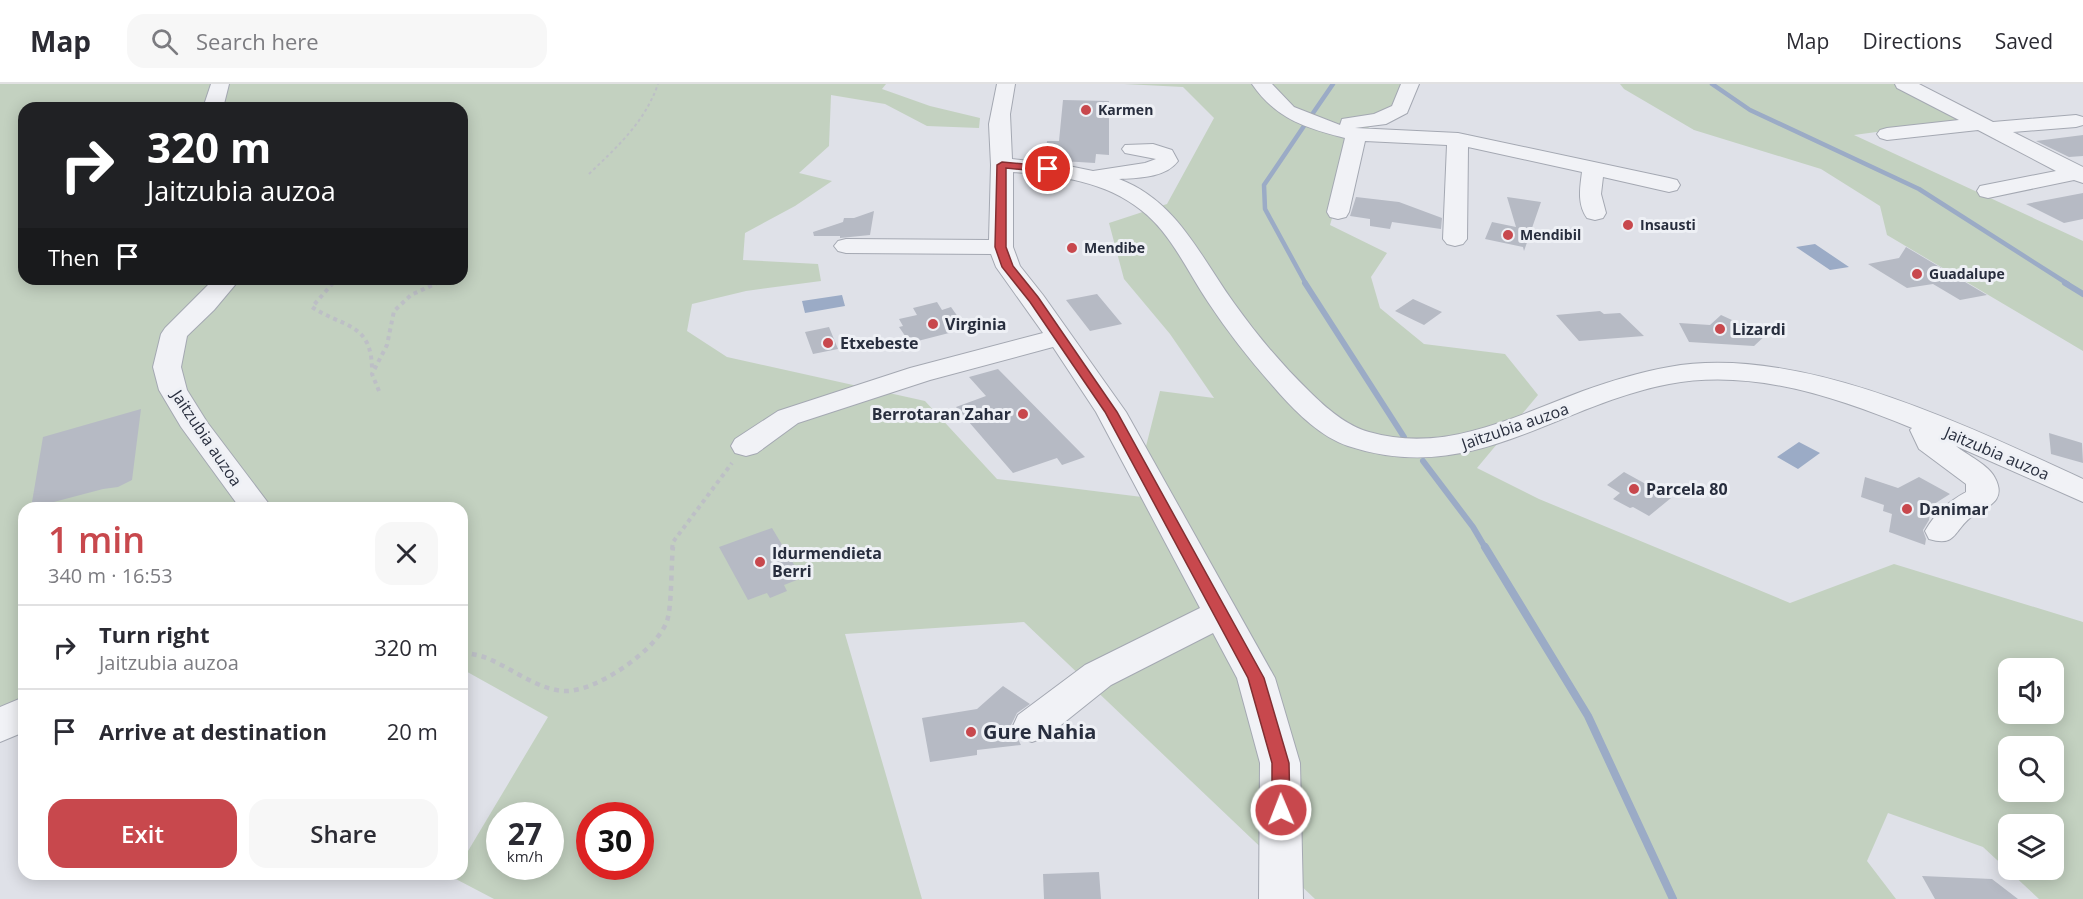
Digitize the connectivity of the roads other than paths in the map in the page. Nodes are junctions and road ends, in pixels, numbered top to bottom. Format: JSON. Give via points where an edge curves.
{"nodes":[{"id":1,"x":220,"y":84,"type":"edge"},
{"id":2,"x":1005,"y":84,"type":"edge"},
{"id":3,"x":1261,"y":84,"type":"edge"},
{"id":4,"x":1410,"y":84,"type":"edge"},
{"id":5,"x":1904,"y":84,"type":"edge"},
{"id":6,"x":215,"y":102,"type":"edge"},
{"id":7,"x":2076,"y":121,"type":"dead end"},
{"id":8,"x":1318,"y":125,"type":"junction"},
{"id":9,"x":1985,"y":126,"type":"junction"},
{"id":10,"x":1887,"y":134,"type":"dead end"},
{"id":11,"x":1356,"y":135,"type":"junction"},
{"id":12,"x":1458,"y":140,"type":"junction"},
{"id":13,"x":1132,"y":149,"type":"dead end"},
{"id":14,"x":1002,"y":165,"type":"junction"},
{"id":15,"x":1593,"y":169,"type":"junction"},
{"id":16,"x":2080,"y":175,"type":"edge"},
{"id":17,"x":1093,"y":178,"type":"junction"},
{"id":18,"x":1669,"y":185,"type":"dead end"},
{"id":19,"x":1988,"y":191,"type":"dead end"},
{"id":20,"x":1338,"y":212,"type":"dead end"},
{"id":21,"x":1595,"y":213,"type":"dead end"},
{"id":22,"x":1455,"y":239,"type":"dead end"},
{"id":23,"x":846,"y":246,"type":"dead end"},
{"id":24,"x":1001,"y":247,"type":"junction"},
{"id":25,"x":223,"y":285,"type":"edge"},
{"id":26,"x":1059,"y":337,"type":"junction"},
{"id":27,"x":1922,"y":421,"type":"junction"},
{"id":28,"x":746,"y":446,"type":"road end"},
{"id":29,"x":2083,"y":491,"type":"edge"},
{"id":30,"x":252,"y":502,"type":"edge"},
{"id":31,"x":1941,"y":531,"type":"dead end"},
{"id":32,"x":1221,"y":613,"type":"junction"},
{"id":33,"x":18,"y":716,"type":"edge"},
{"id":34,"x":0,"y":726,"type":"edge"},
{"id":35,"x":1032,"y":726,"type":"dead end"},
{"id":36,"x":1281,"y":899,"type":"edge"}],
"edges":[{"from":1,"to":6,"type":"street"},
{"from":2,"to":14,"type":"street","via":[[1000,103]]},
{"from":3,"to":8,"type":"street","via":[[1287,111]]},
{"from":4,"to":8,"type":"street","via":[[1400,109],[1379,120]]},
{"from":5,"to":9,"type":"street"},
{"from":7,"to":9,"type":"street"},
{"from":8,"to":11,"type":"street"},
{"from":9,"to":10,"type":"street"},
{"from":9,"to":16,"type":"street"},
{"from":11,"to":12,"type":"street"},
{"from":11,"to":20,"type":"street"},
{"from":12,"to":15,"type":"street"},
{"from":12,"to":22,"type":"street"},
{"from":13,"to":17,"type":"street","via":[[1165,153],[1167,161],[1143,172],[1106,173]]},
{"from":14,"to":17,"type":"street","name":"Jaitzubia auzoa"},
{"from":14,"to":24,"type":"street"},
{"from":15,"to":18,"type":"street"},
{"from":15,"to":21,"type":"street","via":[[1590,194]]},
{"from":16,"to":19,"type":"street"},
{"from":17,"to":27,"type":"street","name":"Jaitzubia auzoa","via":[[1148,204],[1167,223],[1213,292],[1294,394],[1323,419],[1355,438],[1395,449],[1444,450],[1481,441],[1602,394],[1671,375],[1714,372],[1777,376],[1844,391]]},
{"from":23,"to":24,"type":"street"},
{"from":24,"to":26,"type":"street","via":[[1008,267]]},
{"from":25,"to":30,"type":"street","name":"Jaitzubia auzoa","via":[[174,334],[166,367],[173,390],[196,427]]},
{"from":26,"to":28,"type":"street","via":[[920,374],[788,417]]},
{"from":26,"to":32,"type":"street","via":[[1111,412]]},
{"from":27,"to":29,"type":"street","name":"Jaitzubia auzoa"},
{"from":27,"to":31,"type":"street","via":[[1930,442],[1981,480],[1982,497],[1958,511]]},
{"from":32,"to":35,"type":"street","via":[[1098,675]]},
{"from":32,"to":36,"type":"street","via":[[1256,678],[1280,763]]},
{"from":33,"to":34,"type":"street"}]}
